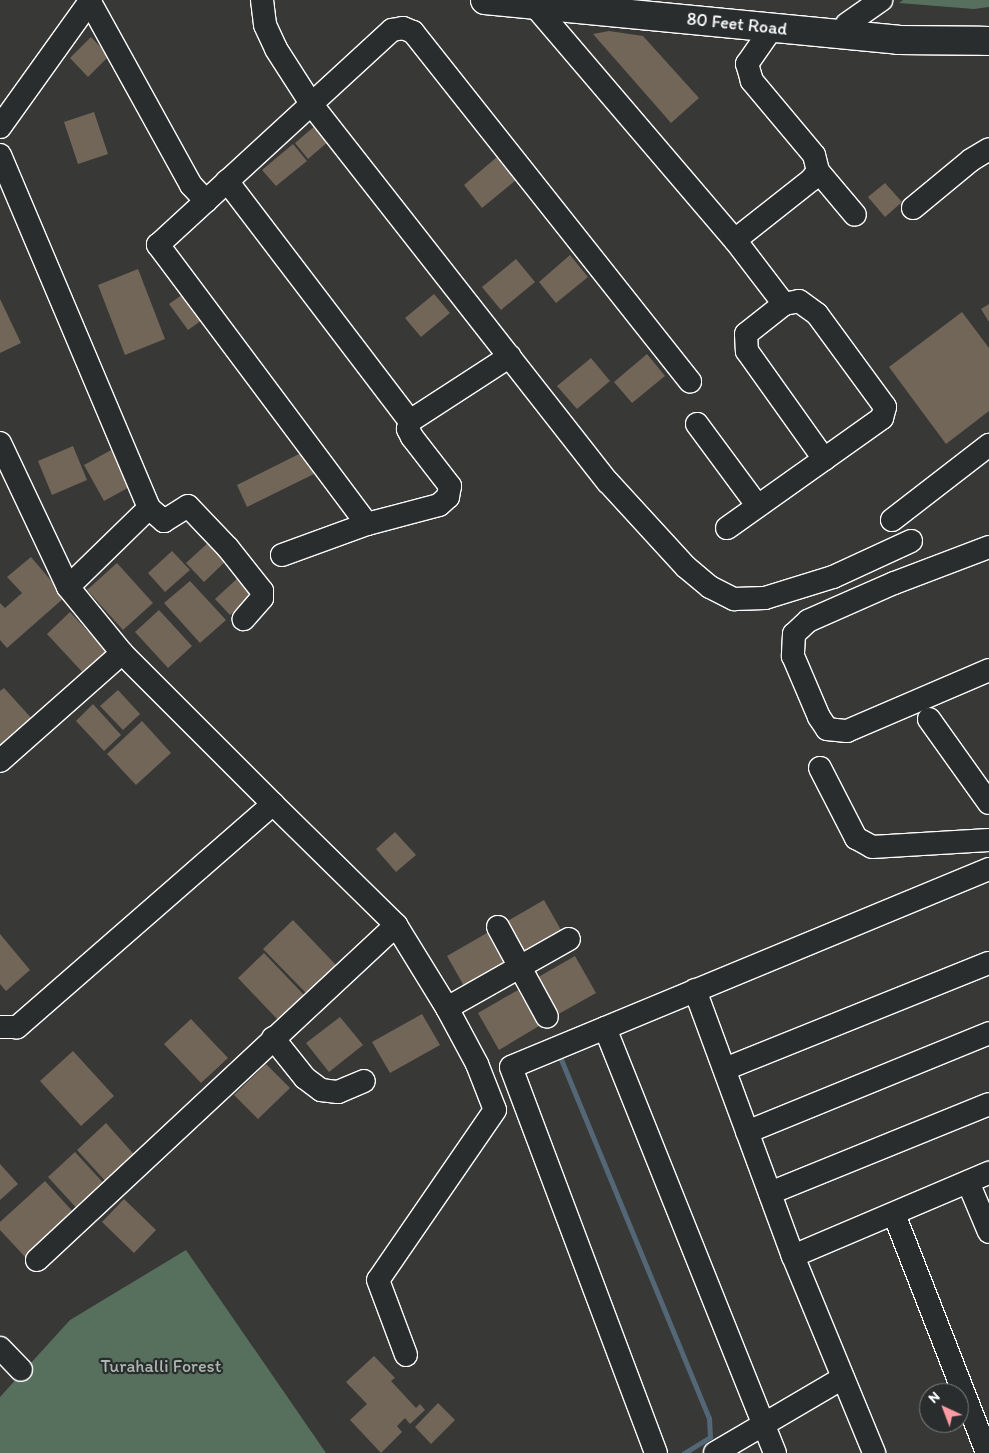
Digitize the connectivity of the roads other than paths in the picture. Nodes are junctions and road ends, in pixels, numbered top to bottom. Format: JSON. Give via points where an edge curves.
{"nodes":[{"id":1,"x":262,"y":0,"type":"edge"},
{"id":2,"x":486,"y":0,"type":"edge"},
{"id":3,"x":604,"y":0,"type":"edge"},
{"id":4,"x":881,"y":0,"type":"edge"},
{"id":5,"x":91,"y":1,"type":"edge"},
{"id":6,"x":534,"y":5,"type":"junction"},
{"id":7,"x":847,"y":24,"type":"junction"},
{"id":8,"x":772,"y":28,"type":"junction"},
{"id":9,"x":989,"y":30,"type":"edge"},
{"id":10,"x":989,"y":41,"type":"edge"},
{"id":11,"x":312,"y":105,"type":"junction"},
{"id":12,"x":0,"y":126,"type":"edge"},
{"id":13,"x":989,"y":149,"type":"edge"},
{"id":14,"x":0,"y":155,"type":"edge"},
{"id":15,"x":818,"y":171,"type":"junction"},
{"id":16,"x":227,"y":181,"type":"junction"},
{"id":17,"x":206,"y":201,"type":"junction"},
{"id":18,"x":913,"y":208,"type":"dead end"},
{"id":19,"x":855,"y":214,"type":"dead end"},
{"id":20,"x":735,"y":240,"type":"junction"},
{"id":21,"x":784,"y":304,"type":"junction"},
{"id":22,"x":510,"y":356,"type":"junction"},
{"id":23,"x":690,"y":382,"type":"dead end"},
{"id":24,"x":410,"y":422,"type":"junction"},
{"id":25,"x":697,"y":424,"type":"dead end"},
{"id":26,"x":0,"y":443,"type":"edge"},
{"id":27,"x":989,"y":445,"type":"edge"},
{"id":28,"x":824,"y":459,"type":"junction"},
{"id":29,"x":6,"y":475,"type":"edge"},
{"id":30,"x":757,"y":505,"type":"junction"},
{"id":31,"x":149,"y":508,"type":"junction"},
{"id":32,"x":892,"y":520,"type":"dead end"},
{"id":33,"x":367,"y":524,"type":"junction"},
{"id":34,"x":726,"y":528,"type":"dead end"},
{"id":35,"x":911,"y":541,"type":"dead end"},
{"id":36,"x":989,"y":547,"type":"edge"},
{"id":37,"x":883,"y":554,"type":"junction"},
{"id":38,"x":282,"y":555,"type":"dead end"},
{"id":39,"x":894,"y":582,"type":"junction"},
{"id":40,"x":68,"y":586,"type":"junction"},
{"id":41,"x":244,"y":619,"type":"dead end"},
{"id":42,"x":122,"y":653,"type":"junction"},
{"id":43,"x":989,"y":670,"type":"edge"},
{"id":44,"x":929,"y":719,"type":"dead end"},
{"id":45,"x":0,"y":761,"type":"edge"},
{"id":46,"x":820,"y":768,"type":"dead end"},
{"id":47,"x":989,"y":803,"type":"edge"},
{"id":48,"x":273,"y":804,"type":"junction"},
{"id":49,"x":989,"y":840,"type":"edge"},
{"id":50,"x":989,"y":869,"type":"edge"},
{"id":51,"x":396,"y":925,"type":"junction"},
{"id":52,"x":498,"y":927,"type":"dead end"},
{"id":53,"x":569,"y":939,"type":"dead end"},
{"id":54,"x":989,"y":963,"type":"edge"},
{"id":55,"x":519,"y":968,"type":"junction"},
{"id":56,"x":694,"y":990,"type":"junction"},
{"id":57,"x":447,"y":1008,"type":"junction"},
{"id":58,"x":547,"y":1017,"type":"dead end"},
{"id":59,"x":8,"y":1027,"type":"edge"},
{"id":60,"x":605,"y":1028,"type":"junction"},
{"id":61,"x":989,"y":1033,"type":"edge"},
{"id":62,"x":273,"y":1038,"type":"junction"},
{"id":63,"x":0,"y":1046,"type":"edge"},
{"id":64,"x":725,"y":1069,"type":"junction"},
{"id":65,"x":364,"y":1081,"type":"dead end"},
{"id":66,"x":989,"y":1104,"type":"edge"},
{"id":67,"x":748,"y":1132,"type":"junction"},
{"id":68,"x":989,"y":1173,"type":"edge"},
{"id":69,"x":968,"y":1182,"type":"junction"},
{"id":70,"x":770,"y":1193,"type":"junction"},
{"id":71,"x":894,"y":1214,"type":"junction"},
{"id":72,"x":989,"y":1232,"type":"edge"},
{"id":73,"x":793,"y":1256,"type":"junction"},
{"id":74,"x":37,"y":1260,"type":"dead end"},
{"id":75,"x":0,"y":1348,"type":"edge"},
{"id":76,"x":406,"y":1355,"type":"dead end"},
{"id":77,"x":21,"y":1370,"type":"dead end"},
{"id":78,"x":843,"y":1378,"type":"junction"},
{"id":79,"x":763,"y":1425,"type":"junction"},
{"id":80,"x":656,"y":1453,"type":"edge"},
{"id":81,"x":715,"y":1453,"type":"edge"},
{"id":82,"x":775,"y":1453,"type":"edge"},
{"id":83,"x":874,"y":1453,"type":"edge"},
{"id":84,"x":987,"y":1453,"type":"edge"}],
"edges":[{"from":1,"to":11,"type":"street","via":[[265,25],[276,49]]},
{"from":2,"to":6,"type":"main road","name":"80 Feet Road"},
{"from":3,"to":7,"type":"main road","name":"80 Feet Road"},
{"from":4,"to":7,"type":"street"},
{"from":5,"to":12,"type":"street"},
{"from":5,"to":17,"type":"street","via":[[191,185]]},
{"from":6,"to":8,"type":"main road","name":"80 Feet Road"},
{"from":6,"to":20,"type":"street"},
{"from":7,"to":9,"type":"main road","name":"80 Feet Road","via":[[898,29]]},
{"from":8,"to":10,"type":"main road","name":"80 Feet Road","via":[[898,40]]},
{"from":8,"to":15,"type":"street","via":[[747,64],[752,81],[814,154]]},
{"from":11,"to":16,"type":"street"},
{"from":11,"to":22,"type":"street"},
{"from":11,"to":23,"type":"street","via":[[392,30],[403,28],[413,32]]},
{"from":13,"to":18,"type":"street"},
{"from":14,"to":31,"type":"street"},
{"from":15,"to":19,"type":"street"},
{"from":15,"to":20,"type":"street"},
{"from":16,"to":17,"type":"street"},
{"from":16,"to":24,"type":"street"},
{"from":17,"to":33,"type":"street","via":[[158,245]]},
{"from":20,"to":21,"type":"street"},
{"from":21,"to":28,"type":"street","via":[[746,334],[747,351]]},
{"from":21,"to":28,"type":"street","via":[[799,301],[817,314],[885,406],[882,418]]},
{"from":22,"to":24,"type":"street"},
{"from":22,"to":37,"type":"street","via":[[613,489],[686,567],[734,599],[764,598],[833,577]]},
{"from":24,"to":33,"type":"street","via":[[408,429],[412,437],[450,486],[448,497],[439,505]]},
{"from":25,"to":30,"type":"street"},
{"from":26,"to":29,"type":"street"},
{"from":27,"to":32,"type":"street"},
{"from":28,"to":30,"type":"street"},
{"from":29,"to":40,"type":"street"},
{"from":30,"to":34,"type":"street"},
{"from":31,"to":40,"type":"street"},
{"from":31,"to":41,"type":"street","via":[[164,521],[188,506],[228,548],[262,591],[262,598]]},
{"from":33,"to":38,"type":"street"},
{"from":35,"to":37,"type":"street"},
{"from":36,"to":39,"type":"street"},
{"from":37,"to":39,"type":"street"},
{"from":39,"to":43,"type":"street","via":[[808,621],[794,634],[793,656],[827,729],[847,731]]},
{"from":40,"to":42,"type":"street"},
{"from":42,"to":45,"type":"street"},
{"from":42,"to":48,"type":"street"},
{"from":44,"to":47,"type":"street"},
{"from":46,"to":49,"type":"street","via":[[856,838],[872,846]]},
{"from":48,"to":51,"type":"street"},
{"from":48,"to":59,"type":"street"},
{"from":50,"to":56,"type":"street"},
{"from":51,"to":57,"type":"street"},
{"from":51,"to":62,"type":"street"},
{"from":52,"to":55,"type":"street"},
{"from":53,"to":55,"type":"street"},
{"from":54,"to":64,"type":"street"},
{"from":55,"to":57,"type":"street"},
{"from":55,"to":58,"type":"street"},
{"from":56,"to":60,"type":"street"},
{"from":56,"to":64,"type":"street"},
{"from":57,"to":76,"type":"street","via":[[477,1064],[495,1110],[378,1280]]},
{"from":59,"to":63,"type":"street"},
{"from":60,"to":79,"type":"street"},
{"from":60,"to":80,"type":"street","via":[[511,1067]]},
{"from":61,"to":67,"type":"street"},
{"from":62,"to":65,"type":"street","via":[[305,1078],[321,1090],[338,1092]]},
{"from":62,"to":74,"type":"street"},
{"from":64,"to":67,"type":"street"},
{"from":66,"to":70,"type":"street"},
{"from":67,"to":70,"type":"street"},
{"from":68,"to":69,"type":"street"},
{"from":69,"to":71,"type":"street"},
{"from":69,"to":72,"type":"street"},
{"from":70,"to":73,"type":"street"},
{"from":71,"to":73,"type":"street"},
{"from":71,"to":84,"type":"street"},
{"from":73,"to":78,"type":"street"},
{"from":75,"to":77,"type":"street"},
{"from":78,"to":79,"type":"street"},
{"from":78,"to":83,"type":"street"},
{"from":79,"to":81,"type":"street"},
{"from":79,"to":82,"type":"street"}]}
